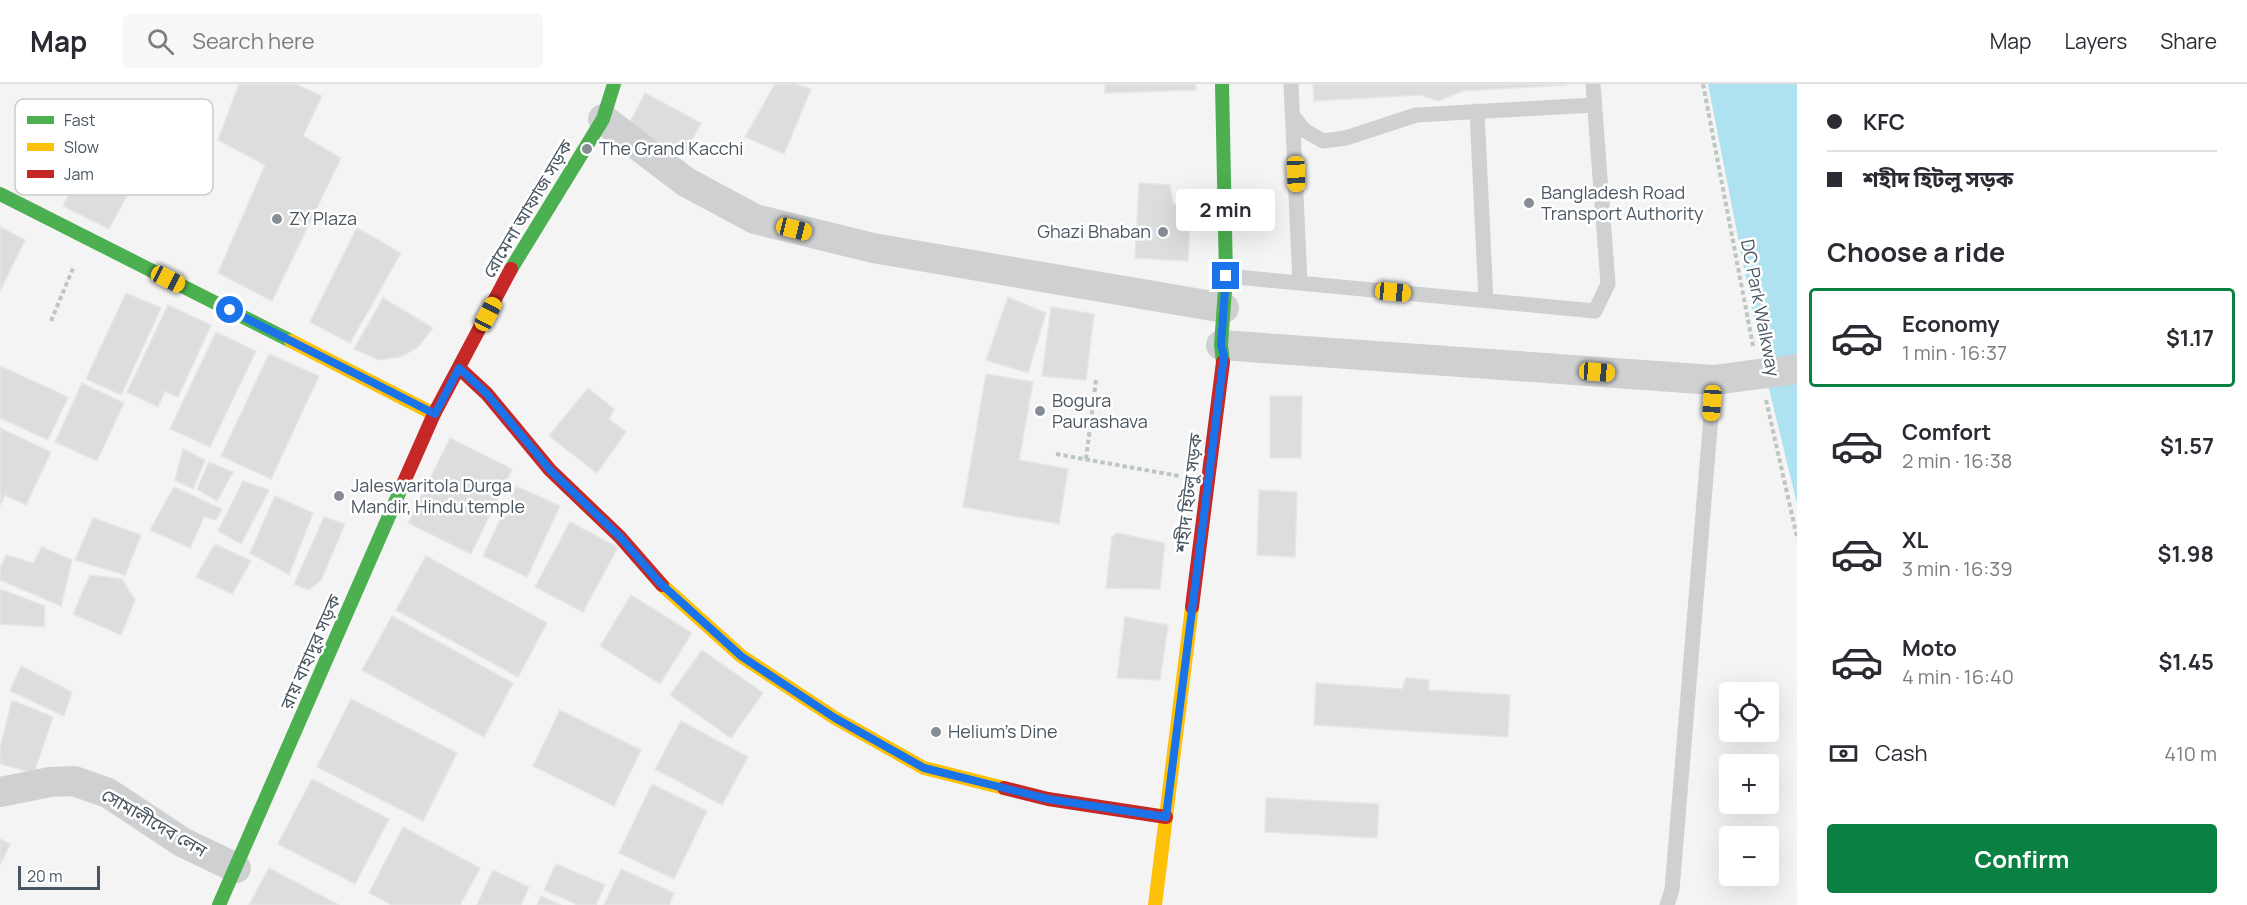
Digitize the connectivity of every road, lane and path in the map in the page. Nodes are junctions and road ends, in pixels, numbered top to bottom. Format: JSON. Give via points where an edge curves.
{"nodes":[{"id":1,"x":614,"y":84,"type":"edge"},
{"id":2,"x":1222,"y":84,"type":"edge"},
{"id":3,"x":1291,"y":84,"type":"edge"},
{"id":4,"x":1593,"y":84,"type":"edge"},
{"id":5,"x":1703,"y":84,"type":"edge"},
{"id":6,"x":1594,"y":105,"type":"junction"},
{"id":7,"x":1478,"y":111,"type":"junction"},
{"id":8,"x":1293,"y":116,"type":"junction"},
{"id":9,"x":603,"y":119,"type":"junction"},
{"id":10,"x":0,"y":194,"type":"edge"},
{"id":11,"x":86,"y":237,"type":"junction"},
{"id":12,"x":1226,"y":276,"type":"junction"},
{"id":13,"x":1300,"y":283,"type":"junction"},
{"id":14,"x":1486,"y":301,"type":"junction"},
{"id":15,"x":1224,"y":308,"type":"junction"},
{"id":16,"x":51,"y":321,"type":"dead end"},
{"id":17,"x":1221,"y":345,"type":"junction"},
{"id":18,"x":1754,"y":353,"type":"dead end"},
{"id":19,"x":459,"y":368,"type":"junction"},
{"id":20,"x":1797,"y":369,"type":"edge"},
{"id":21,"x":1096,"y":380,"type":"dead end"},
{"id":22,"x":1714,"y":380,"type":"junction"},
{"id":23,"x":1765,"y":397,"type":"dead end"},
{"id":24,"x":435,"y":414,"type":"junction"},
{"id":25,"x":1056,"y":454,"type":"dead end"},
{"id":26,"x":1086,"y":459,"type":"junction"},
{"id":27,"x":1208,"y":481,"type":"junction"},
{"id":28,"x":1797,"y":537,"type":"edge"},
{"id":29,"x":0,"y":792,"type":"edge"},
{"id":30,"x":1166,"y":817,"type":"junction"},
{"id":31,"x":236,"y":868,"type":"junction"},
{"id":32,"x":219,"y":905,"type":"edge"},
{"id":33,"x":1155,"y":905,"type":"edge"},
{"id":34,"x":1667,"y":905,"type":"edge"}],
"edges":[{"from":1,"to":9,"type":"street","name":"রোমেনা আফাজ সড়ক"},
{"from":2,"to":12,"type":"street","name":"শহীদ হিটলু সড়ক"},
{"from":3,"to":8,"type":"lane"},
{"from":4,"to":6,"type":"lane"},
{"from":5,"to":18,"type":"path","name":"DC Park Walkway"},
{"from":6,"to":7,"type":"lane"},
{"from":6,"to":14,"type":"lane","via":[[1608,284],[1595,311]]},
{"from":7,"to":8,"type":"lane","via":[[1416,115],[1346,138],[1323,141],[1304,130]]},
{"from":7,"to":14,"type":"lane"},
{"from":8,"to":13,"type":"lane"},
{"from":9,"to":15,"type":"street","via":[[686,182],[754,219],[873,248]]},
{"from":9,"to":19,"type":"street","name":"রোমেনা আফাজ সড়ক","via":[[526,240]]},
{"from":10,"to":11,"type":"street"},
{"from":11,"to":16,"type":"path"},
{"from":11,"to":24,"type":"street"},
{"from":12,"to":13,"type":"lane"},
{"from":12,"to":15,"type":"street","name":"শহীদ হিটলু সড়ক"},
{"from":13,"to":14,"type":"lane"},
{"from":15,"to":17,"type":"street","name":"শহীদ হিটলু সড়ক"},
{"from":17,"to":22,"type":"street"},
{"from":17,"to":27,"type":"street","name":"শহীদ হিটলু সড়ক","via":[[1224,356]]},
{"from":19,"to":24,"type":"street","name":"রোমেনা আফাজ সড়ক"},
{"from":19,"to":30,"type":"street","via":[[487,394],[550,470],[620,537],[660,583],[741,656],[835,718],[924,768],[1048,799]]},
{"from":20,"to":22,"type":"street","bridge":true},
{"from":21,"to":26,"type":"path"},
{"from":22,"to":34,"type":"lane","via":[[1672,890]]},
{"from":23,"to":28,"type":"path","name":"DC Park Walkway"},
{"from":24,"to":31,"type":"street","name":"রায় বাহাদুর সড়ক"},
{"from":25,"to":26,"type":"path"},
{"from":26,"to":27,"type":"path"},
{"from":27,"to":30,"type":"street","name":"শহীদ হিটলু সড়ক"},
{"from":29,"to":31,"type":"street","name":"সোমালীদেব লেন","via":[[74,781],[108,794],[182,842]]},
{"from":30,"to":33,"type":"street","name":"শহীদ হিটলু সড়ক"},
{"from":31,"to":32,"type":"street","name":"রায় বাহাদুর সড়ক"}]}
